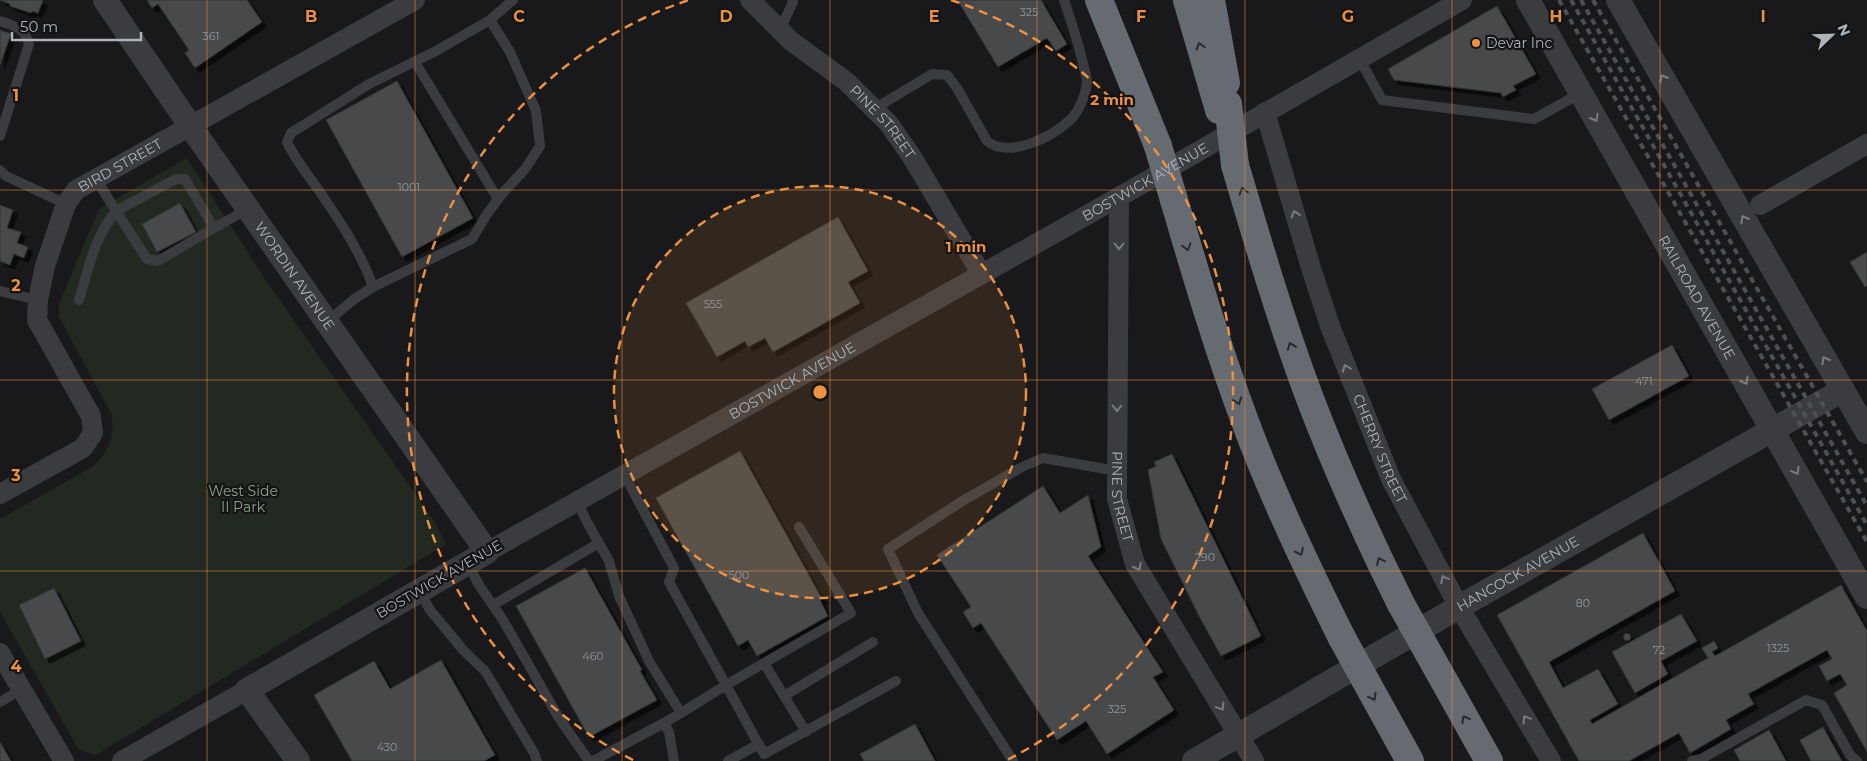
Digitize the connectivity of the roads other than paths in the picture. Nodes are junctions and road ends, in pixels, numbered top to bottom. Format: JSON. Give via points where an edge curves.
{"nodes":[{"id":1,"x":105,"y":0,"type":"edge"},
{"id":2,"x":415,"y":0,"type":"edge"},
{"id":3,"x":513,"y":0,"type":"edge"},
{"id":4,"x":750,"y":0,"type":"edge"},
{"id":5,"x":1064,"y":0,"type":"edge"},
{"id":6,"x":1099,"y":0,"type":"edge"},
{"id":7,"x":1119,"y":0,"type":"edge"},
{"id":8,"x":1187,"y":0,"type":"edge"},
{"id":9,"x":1211,"y":0,"type":"edge"},
{"id":10,"x":1462,"y":0,"type":"edge"},
{"id":11,"x":1528,"y":0,"type":"edge"},
{"id":12,"x":1618,"y":0,"type":"edge"},
{"id":13,"x":794,"y":1,"type":"edge"},
{"id":14,"x":490,"y":20,"type":"junction"},
{"id":15,"x":0,"y":21,"type":"edge"},
{"id":16,"x":780,"y":30,"type":"junction"},
{"id":17,"x":1359,"y":58,"type":"junction"},
{"id":18,"x":415,"y":62,"type":"junction"},
{"id":19,"x":1581,"y":93,"type":"junction"},
{"id":20,"x":1224,"y":107,"type":"junction"},
{"id":21,"x":874,"y":109,"type":"junction"},
{"id":22,"x":1265,"y":112,"type":"junction"},
{"id":23,"x":191,"y":127,"type":"junction"},
{"id":24,"x":0,"y":136,"type":"edge"},
{"id":25,"x":1867,"y":144,"type":"edge"},
{"id":26,"x":1158,"y":146,"type":"junction"},
{"id":27,"x":0,"y":170,"type":"edge"},
{"id":28,"x":96,"y":180,"type":"junction"},
{"id":29,"x":1119,"y":197,"type":"junction"},
{"id":30,"x":498,"y":199,"type":"junction"},
{"id":31,"x":66,"y":204,"type":"junction"},
{"id":32,"x":1760,"y":205,"type":"dead end"},
{"id":33,"x":249,"y":209,"type":"junction"},
{"id":34,"x":116,"y":211,"type":"junction"},
{"id":35,"x":214,"y":228,"type":"junction"},
{"id":36,"x":981,"y":274,"type":"junction"},
{"id":37,"x":373,"y":286,"type":"junction"},
{"id":38,"x":0,"y":291,"type":"edge"},
{"id":39,"x":38,"y":300,"type":"junction"},
{"id":40,"x":79,"y":300,"type":"dead end"},
{"id":41,"x":327,"y":322,"type":"junction"},
{"id":42,"x":1843,"y":390,"type":"junction"},
{"id":43,"x":1772,"y":428,"type":"junction"},
{"id":44,"x":1867,"y":432,"type":"edge"},
{"id":45,"x":1117,"y":471,"type":"junction"},
{"id":46,"x":624,"y":474,"type":"junction"},
{"id":47,"x":0,"y":494,"type":"edge"},
{"id":48,"x":578,"y":501,"type":"junction"},
{"id":49,"x":799,"y":527,"type":"dead end"},
{"id":50,"x":598,"y":543,"type":"junction"},
{"id":51,"x":487,"y":552,"type":"junction"},
{"id":52,"x":466,"y":564,"type":"junction"},
{"id":53,"x":420,"y":590,"type":"junction"},
{"id":54,"x":1867,"y":596,"type":"edge"},
{"id":55,"x":493,"y":605,"type":"junction"},
{"id":56,"x":1459,"y":607,"type":"junction"},
{"id":57,"x":874,"y":642,"type":"dead end"},
{"id":58,"x":0,"y":653,"type":"edge"},
{"id":59,"x":764,"y":664,"type":"junction"},
{"id":60,"x":896,"y":681,"type":"dead end"},
{"id":61,"x":726,"y":685,"type":"junction"},
{"id":62,"x":22,"y":689,"type":"junction"},
{"id":63,"x":247,"y":690,"type":"junction"},
{"id":64,"x":784,"y":696,"type":"junction"},
{"id":65,"x":0,"y":702,"type":"edge"},
{"id":66,"x":681,"y":712,"type":"junction"},
{"id":67,"x":664,"y":723,"type":"junction"},
{"id":68,"x":806,"y":732,"type":"junction"},
{"id":69,"x":1239,"y":736,"type":"junction"},
{"id":70,"x":759,"y":744,"type":"junction"},
{"id":71,"x":64,"y":761,"type":"edge"},
{"id":72,"x":122,"y":761,"type":"edge"},
{"id":73,"x":298,"y":761,"type":"edge"},
{"id":74,"x":537,"y":761,"type":"edge"},
{"id":75,"x":588,"y":761,"type":"edge"},
{"id":76,"x":593,"y":761,"type":"edge"},
{"id":77,"x":674,"y":761,"type":"edge"},
{"id":78,"x":728,"y":761,"type":"edge"},
{"id":79,"x":1013,"y":761,"type":"edge"},
{"id":80,"x":1194,"y":761,"type":"edge"},
{"id":81,"x":1254,"y":761,"type":"edge"},
{"id":82,"x":1410,"y":761,"type":"edge"},
{"id":83,"x":1489,"y":761,"type":"edge"},
{"id":84,"x":1551,"y":761,"type":"edge"},
{"id":85,"x":1692,"y":761,"type":"edge"},
{"id":86,"x":1857,"y":761,"type":"edge"}],
"edges":[{"from":1,"to":23,"type":"street","name":"WORDIN AVENUE"},
{"from":2,"to":23,"type":"street","name":"BIRD STREET"},
{"from":3,"to":14,"type":"lane"},
{"from":4,"to":16,"type":"street","name":"PINE STREET"},
{"from":5,"to":21,"type":"lane","via":[[1087,81],[1081,105],[1071,120],[1046,137],[1008,149],[991,144],[947,75],[937,73]]},
{"from":6,"to":26,"type":"highway"},
{"from":7,"to":26,"type":"highway"},
{"from":20,"to":8,"type":"highway","one_way":true},
{"from":9,"to":20,"type":"highway","via":[[1222,53]]},
{"from":10,"to":17,"type":"street","name":"BOSTWICK AVENUE"},
{"from":11,"to":19,"type":"street","name":"RAILROAD AVENUE"},
{"from":42,"to":12,"type":"street","one_way":true},
{"from":13,"to":16,"type":"lane"},
{"from":14,"to":18,"type":"lane"},
{"from":14,"to":30,"type":"lane","via":[[510,52],[536,111],[540,146],[525,169]]},
{"from":15,"to":24,"type":"lane","via":[[19,28],[29,44]]},
{"from":16,"to":21,"type":"street","name":"PINE STREET","via":[[847,82]]},
{"from":17,"to":19,"type":"lane","via":[[1382,100],[1534,119]]},
{"from":17,"to":22,"type":"street","name":"BOSTWICK AVENUE"},
{"from":18,"to":30,"type":"lane"},
{"from":18,"to":37,"type":"lane","via":[[369,84],[291,133],[287,142],[366,266]]},
{"from":19,"to":43,"type":"street","name":"RAILROAD AVENUE","one_way":true},
{"from":83,"to":20,"type":"highway","one_way":true,"bridge":true,"via":[[1401,604],[1356,511],[1309,397],[1235,165]]},
{"from":21,"to":36,"type":"street","name":"PINE STREET","via":[[912,157]]},
{"from":22,"to":29,"type":"street","name":"BOSTWICK AVENUE"},
{"from":56,"to":22,"type":"street","name":"CHERRY STREET","one_way":true,"via":[[1391,479],[1352,383],[1311,268]]},
{"from":23,"to":28,"type":"street","name":"BIRD STREET"},
{"from":23,"to":33,"type":"street","name":"WORDIN AVENUE"},
{"from":25,"to":32,"type":"street"},
{"from":26,"to":82,"type":"highway","one_way":true,"bridge":true,"via":[[1217,342],[1246,425],[1295,542],[1342,638]]},
{"from":27,"to":31,"type":"lane","via":[[6,176]]},
{"from":28,"to":31,"type":"street","name":"BIRD STREET","via":[[76,190]]},
{"from":28,"to":34,"type":"lane"},
{"from":29,"to":36,"type":"street","name":"BOSTWICK AVENUE"},
{"from":29,"to":45,"type":"street","name":"PINE STREET","one_way":true},
{"from":30,"to":37,"type":"lane","via":[[472,239]]},
{"from":31,"to":39,"type":"street","name":"BIRD STREET","via":[[45,266]]},
{"from":33,"to":35,"type":"lane"},
{"from":33,"to":41,"type":"street","name":"WORDIN AVENUE"},
{"from":34,"to":35,"type":"lane","via":[[147,259],[158,261]]},
{"from":34,"to":35,"type":"lane","via":[[176,179],[185,179]]},
{"from":34,"to":40,"type":"lane","via":[[97,240]]},
{"from":36,"to":46,"type":"street","name":"BOSTWICK AVENUE"},
{"from":37,"to":41,"type":"lane"},
{"from":38,"to":39,"type":"lane"},
{"from":39,"to":47,"type":"street","name":"BIRD STREET","via":[[37,320],[91,416],[93,433],[83,448]]},
{"from":41,"to":51,"type":"street","name":"WORDIN AVENUE"},
{"from":42,"to":43,"type":"street","name":"HANCOCK AVENUE"},
{"from":42,"to":44,"type":"street"},
{"from":43,"to":54,"type":"street","name":"RAILROAD AVENUE","one_way":true},
{"from":43,"to":56,"type":"street","name":"HANCOCK AVENUE"},
{"from":45,"to":69,"type":"street","name":"PINE STREET","one_way":true,"via":[[1117,499],[1135,564]]},
{"from":45,"to":79,"type":"lane","via":[[1043,458],[964,500],[888,549],[918,613]]},
{"from":46,"to":48,"type":"street","name":"BOSTWICK AVENUE"},
{"from":46,"to":61,"type":"lane","via":[[674,568],[669,582]]},
{"from":48,"to":50,"type":"lane"},
{"from":48,"to":51,"type":"street","name":"BOSTWICK AVENUE"},
{"from":49,"to":59,"type":"lane","via":[[851,613]]},
{"from":50,"to":55,"type":"lane"},
{"from":50,"to":66,"type":"lane","via":[[609,561],[619,596],[649,661]]},
{"from":51,"to":52,"type":"street","name":"BOSTWICK AVENUE"},
{"from":52,"to":53,"type":"street","name":"BOSTWICK AVENUE"},
{"from":52,"to":55,"type":"lane"},
{"from":53,"to":63,"type":"street","name":"BOSTWICK AVENUE"},
{"from":53,"to":74,"type":"lane","via":[[430,610],[485,671]]},
{"from":55,"to":75,"type":"lane"},
{"from":56,"to":69,"type":"street","name":"HANCOCK AVENUE"},
{"from":84,"to":56,"type":"street","name":"CHERRY STREET","one_way":true},
{"from":57,"to":64,"type":"lane"},
{"from":58,"to":62,"type":"street"},
{"from":59,"to":61,"type":"lane"},
{"from":59,"to":64,"type":"lane"},
{"from":60,"to":68,"type":"lane"},
{"from":61,"to":66,"type":"lane"},
{"from":61,"to":70,"type":"lane"},
{"from":62,"to":65,"type":"lane"},
{"from":62,"to":71,"type":"street"},
{"from":63,"to":72,"type":"street","name":"BOSTWICK AVENUE"},
{"from":63,"to":73,"type":"street"},
{"from":64,"to":68,"type":"lane"},
{"from":66,"to":67,"type":"lane"},
{"from":67,"to":76,"type":"lane"},
{"from":67,"to":77,"type":"lane","via":[[669,732]]},
{"from":68,"to":70,"type":"lane","via":[[764,754]]},
{"from":69,"to":80,"type":"street","name":"HANCOCK AVENUE"},
{"from":69,"to":81,"type":"street","name":"PINE STREET"},
{"from":70,"to":78,"type":"lane"},
{"from":85,"to":86,"type":"lane","via":[[1806,700],[1822,705],[1850,755]]}]}
